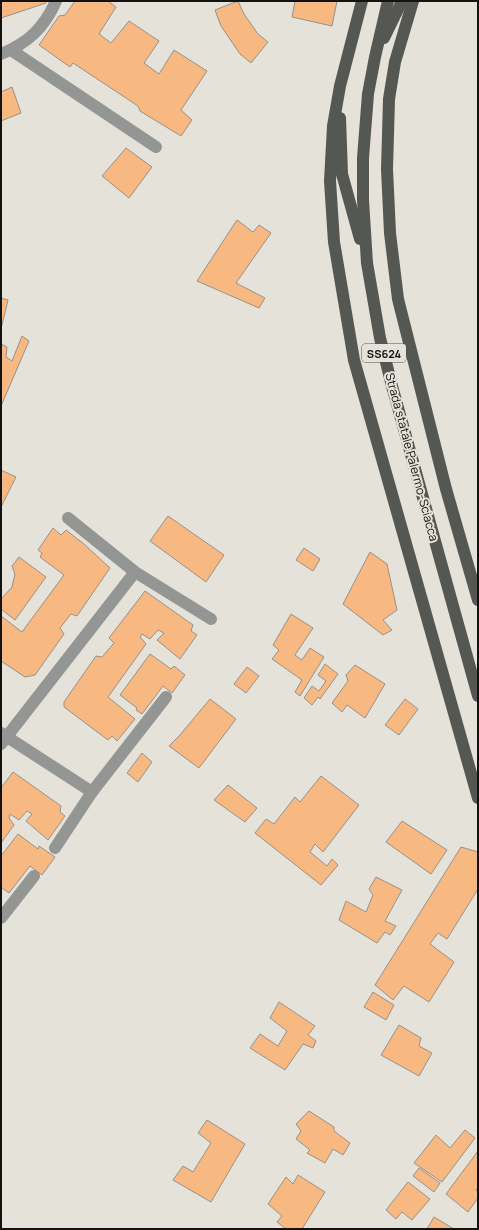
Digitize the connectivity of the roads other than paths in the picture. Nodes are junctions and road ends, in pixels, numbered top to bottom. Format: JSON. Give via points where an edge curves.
{"nodes":[{"id":1,"x":56,"y":1,"type":"edge"},
{"id":2,"x":362,"y":1,"type":"edge"},
{"id":3,"x":388,"y":1,"type":"edge"},
{"id":4,"x":402,"y":1,"type":"edge"},
{"id":5,"x":413,"y":1,"type":"edge"},
{"id":6,"x":6,"y":52,"type":"edge"},
{"id":7,"x":375,"y":57,"type":"junction"},
{"id":8,"x":340,"y":86,"type":"junction"},
{"id":9,"x":156,"y":147,"type":"dead end"},
{"id":10,"x":367,"y":264,"type":"junction"},
{"id":11,"x":68,"y":518,"type":"dead end"},
{"id":12,"x":135,"y":572,"type":"junction"},
{"id":13,"x":478,"y":600,"type":"edge"},
{"id":14,"x":211,"y":619,"type":"dead end"},
{"id":15,"x":478,"y":696,"type":"edge"},
{"id":16,"x":166,"y":697,"type":"dead end"},
{"id":17,"x":3,"y":738,"type":"edge"},
{"id":18,"x":92,"y":792,"type":"junction"},
{"id":19,"x":478,"y":798,"type":"edge"},
{"id":20,"x":55,"y":848,"type":"dead end"},
{"id":21,"x":34,"y":876,"type":"dead end"},
{"id":22,"x":1,"y":918,"type":"edge"}],
"edges":[{"from":1,"to":6,"type":"street","via":[[50,16],[34,35]]},
{"from":2,"to":8,"type":"main road"},
{"from":3,"to":7,"type":"main road","name":"Strada statale Palermo-Sciacca","number":"SS624"},
{"from":4,"to":7,"type":"main road"},
{"from":5,"to":13,"type":"main road","via":[[395,62],[389,99],[387,169],[390,233],[398,299],[446,489]]},
{"from":6,"to":9,"type":"street"},
{"from":7,"to":10,"type":"main road","name":"Strada statale Palermo-Sciacca","number":"SS624","via":[[368,94],[363,158],[362,200]]},
{"from":8,"to":10,"type":"main road","via":[[342,174]]},
{"from":8,"to":19,"type":"main road","via":[[333,126],[330,181],[334,242],[354,360]]},
{"from":10,"to":15,"type":"main road","name":"Strada statale Palermo-Sciacca","number":"SS624","via":[[380,338],[392,386]]},
{"from":11,"to":12,"type":"street"},
{"from":12,"to":14,"type":"street"},
{"from":12,"to":17,"type":"street"},
{"from":16,"to":18,"type":"street"},
{"from":17,"to":18,"type":"street"},
{"from":18,"to":20,"type":"street"},
{"from":21,"to":22,"type":"street"}]}
